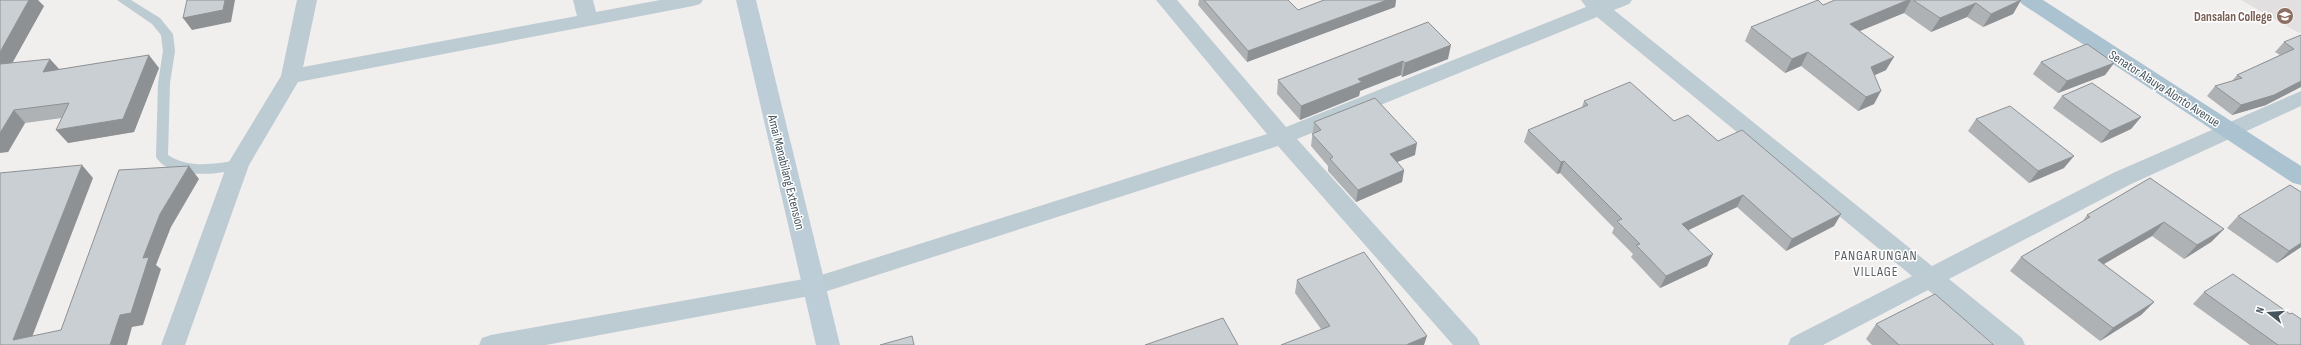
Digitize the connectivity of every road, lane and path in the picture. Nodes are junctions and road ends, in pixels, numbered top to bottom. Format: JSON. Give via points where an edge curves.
{"nodes":[{"id":1,"x":123,"y":0,"type":"edge"},
{"id":2,"x":307,"y":0,"type":"edge"},
{"id":3,"x":583,"y":0,"type":"edge"},
{"id":4,"x":693,"y":0,"type":"edge"},
{"id":5,"x":746,"y":0,"type":"edge"},
{"id":6,"x":1166,"y":0,"type":"edge"},
{"id":7,"x":1622,"y":0,"type":"edge"},
{"id":8,"x":2029,"y":0,"type":"edge"},
{"id":9,"x":1595,"y":4,"type":"edge"},
{"id":10,"x":588,"y":20,"type":"junction"},
{"id":11,"x":291,"y":76,"type":"junction"},
{"id":12,"x":2301,"y":98,"type":"edge"},
{"id":13,"x":2230,"y":130,"type":"junction"},
{"id":14,"x":1282,"y":137,"type":"junction"},
{"id":15,"x":238,"y":165,"type":"junction"},
{"id":16,"x":2301,"y":177,"type":"edge"},
{"id":17,"x":1929,"y":277,"type":"junction"},
{"id":18,"x":814,"y":286,"type":"junction"},
{"id":19,"x":173,"y":345,"type":"edge"},
{"id":20,"x":491,"y":345,"type":"edge"},
{"id":21,"x":828,"y":345,"type":"edge"},
{"id":22,"x":1468,"y":345,"type":"edge"},
{"id":23,"x":1800,"y":345,"type":"edge"},
{"id":24,"x":2013,"y":345,"type":"edge"}],
"edges":[{"from":1,"to":15,"type":"lane","via":[[156,21],[167,34],[169,51],[164,83],[162,157],[173,166],[186,170]]},
{"from":2,"to":11,"type":"street"},
{"from":3,"to":10,"type":"street"},
{"from":4,"to":10,"type":"street"},
{"from":5,"to":18,"type":"street","name":"Amai Manabilang Extension"},
{"from":6,"to":14,"type":"street"},
{"from":7,"to":9,"type":"street"},
{"from":8,"to":13,"type":"main road","name":"Senator Alauya Alonto Avenue"},
{"from":9,"to":14,"type":"street"},
{"from":9,"to":17,"type":"street"},
{"from":10,"to":11,"type":"street"},
{"from":11,"to":15,"type":"street"},
{"from":12,"to":13,"type":"street"},
{"from":13,"to":16,"type":"main road","name":"Senator Alauya Alonto Avenue"},
{"from":13,"to":17,"type":"street","via":[[2121,179]]},
{"from":14,"to":18,"type":"street"},
{"from":14,"to":22,"type":"street"},
{"from":15,"to":19,"type":"street"},
{"from":17,"to":23,"type":"street"},
{"from":17,"to":24,"type":"street"},
{"from":18,"to":20,"type":"street"},
{"from":18,"to":21,"type":"street","name":"Amai Manabilang Extension"}]}
